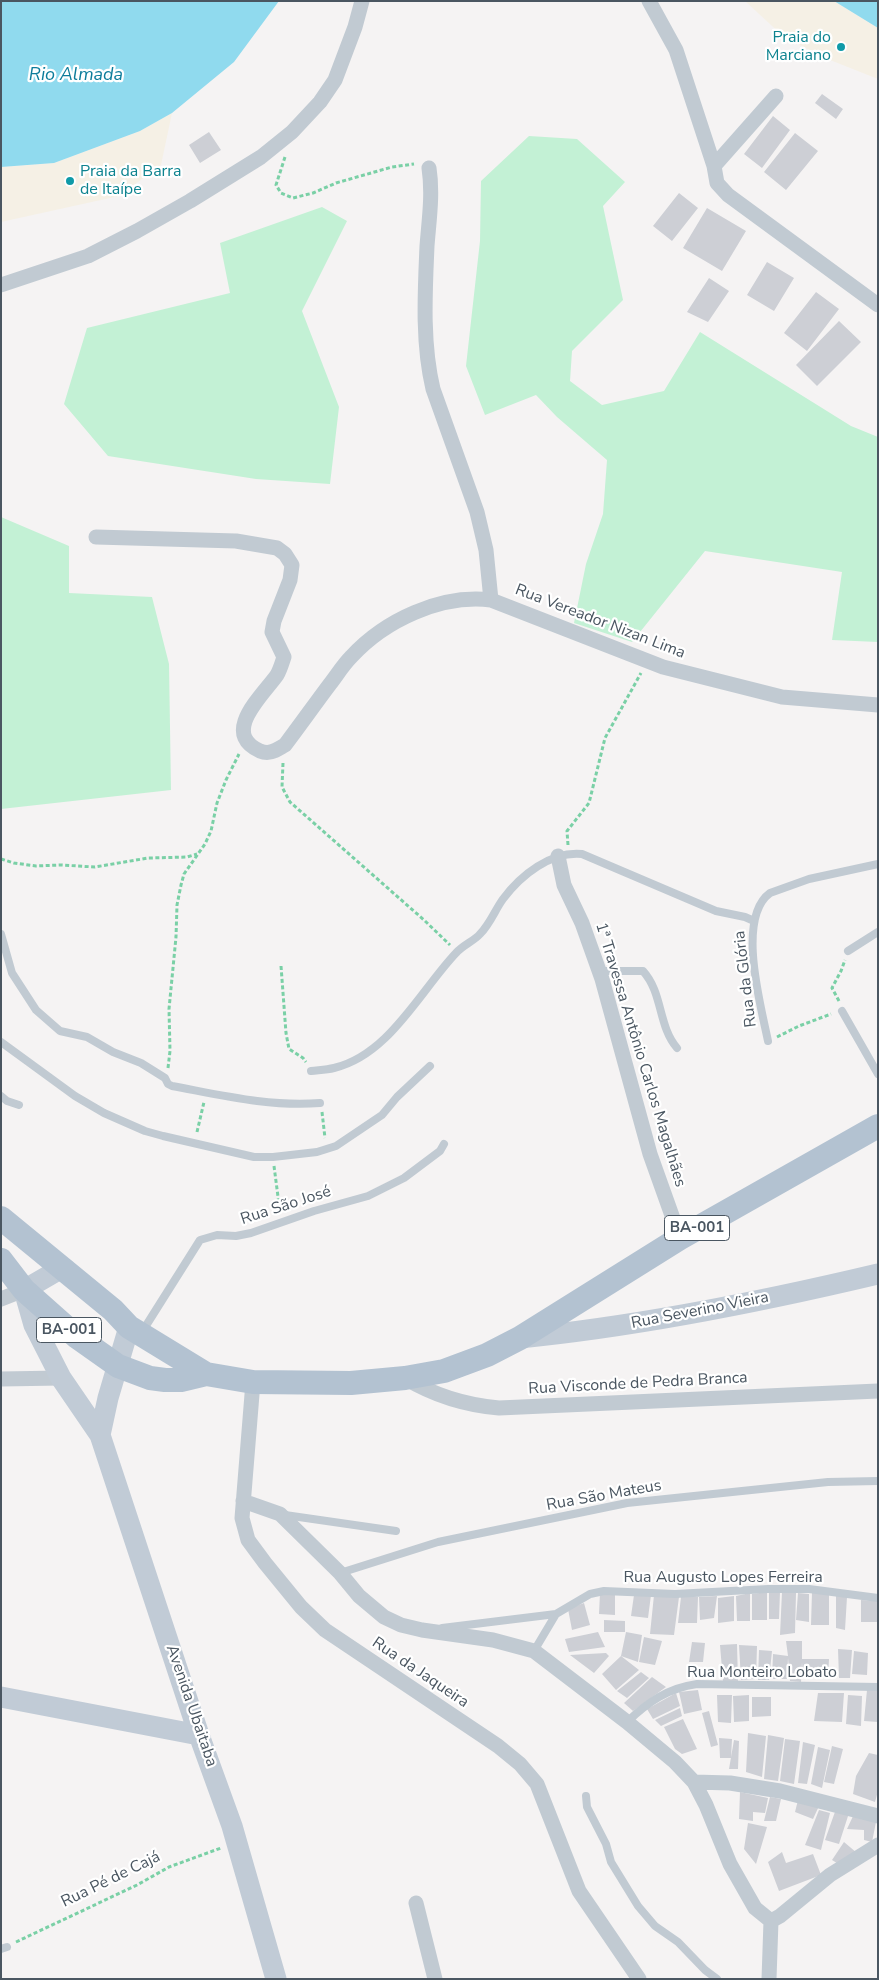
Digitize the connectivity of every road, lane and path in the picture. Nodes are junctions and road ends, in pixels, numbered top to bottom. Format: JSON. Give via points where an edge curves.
{"nodes":[{"id":1,"x":362,"y":1,"type":"edge"},
{"id":2,"x":649,"y":1,"type":"edge"},
{"id":3,"x":776,"y":96,"type":"dead end"},
{"id":4,"x":292,"y":132,"type":"junction"},
{"id":5,"x":714,"y":166,"type":"junction"},
{"id":6,"x":429,"y":168,"type":"joint"},
{"id":7,"x":1,"y":285,"type":"edge"},
{"id":8,"x":878,"y":305,"type":"edge"},
{"id":9,"x":96,"y":537,"type":"dead end"},
{"id":10,"x":491,"y":600,"type":"junction"},
{"id":11,"x":647,"y":661,"type":"junction"},
{"id":12,"x":878,"y":705,"type":"edge"},
{"id":13,"x":246,"y":741,"type":"junction"},
{"id":14,"x":285,"y":745,"type":"junction"},
{"id":15,"x":198,"y":854,"type":"junction"},
{"id":16,"x":564,"y":854,"type":"junction"},
{"id":17,"x":1,"y":859,"type":"edge"},
{"id":18,"x":878,"y":864,"type":"edge"},
{"id":19,"x":754,"y":921,"type":"junction"},
{"id":20,"x":878,"y":932,"type":"edge"},
{"id":21,"x":1,"y":934,"type":"edge"},
{"id":22,"x":848,"y":951,"type":"joint"},
{"id":23,"x":457,"y":952,"type":"junction"},
{"id":24,"x":281,"y":966,"type":"dead end"},
{"id":25,"x":600,"y":971,"type":"junction"},
{"id":26,"x":842,"y":1011,"type":"junction"},
{"id":27,"x":768,"y":1041,"type":"joint"},
{"id":28,"x":1,"y":1042,"type":"edge"},
{"id":29,"x":677,"y":1048,"type":"dead end"},
{"id":30,"x":430,"y":1066,"type":"dead end"},
{"id":31,"x":311,"y":1071,"type":"joint"},
{"id":32,"x":878,"y":1074,"type":"edge"},
{"id":33,"x":166,"y":1078,"type":"junction"},
{"id":34,"x":1,"y":1096,"type":"edge"},
{"id":35,"x":204,"y":1096,"type":"dead end"},
{"id":36,"x":320,"y":1103,"type":"joint"},
{"id":37,"x":19,"y":1105,"type":"dead end"},
{"id":38,"x":878,"y":1126,"type":"edge"},
{"id":39,"x":194,"y":1143,"type":"junction"},
{"id":40,"x":444,"y":1144,"type":"dead end"},
{"id":41,"x":327,"y":1149,"type":"junction"},
{"id":42,"x":272,"y":1157,"type":"junction"},
{"id":43,"x":1,"y":1218,"type":"edge"},
{"id":44,"x":281,"y":1223,"type":"junction"},
{"id":45,"x":680,"y":1238,"type":"junction"},
{"id":46,"x":1,"y":1260,"type":"edge"},
{"id":47,"x":65,"y":1270,"type":"junction"},
{"id":48,"x":878,"y":1274,"type":"edge"},
{"id":49,"x":24,"y":1290,"type":"junction"},
{"id":50,"x":1,"y":1299,"type":"edge"},
{"id":51,"x":135,"y":1330,"type":"junction"},
{"id":52,"x":520,"y":1338,"type":"junction"},
{"id":53,"x":118,"y":1366,"type":"junction"},
{"id":54,"x":206,"y":1374,"type":"junction"},
{"id":55,"x":60,"y":1378,"type":"junction"},
{"id":56,"x":404,"y":1378,"type":"junction"},
{"id":57,"x":1,"y":1379,"type":"edge"},
{"id":58,"x":253,"y":1382,"type":"junction"},
{"id":59,"x":878,"y":1391,"type":"edge"},
{"id":60,"x":100,"y":1435,"type":"junction"},
{"id":61,"x":878,"y":1481,"type":"edge"},
{"id":62,"x":243,"y":1502,"type":"junction"},
{"id":63,"x":280,"y":1514,"type":"junction"},
{"id":64,"x":396,"y":1531,"type":"dead end"},
{"id":65,"x":340,"y":1573,"type":"junction"},
{"id":66,"x":878,"y":1598,"type":"edge"},
{"id":67,"x":556,"y":1614,"type":"junction"},
{"id":68,"x":422,"y":1630,"type":"junction"},
{"id":69,"x":534,"y":1651,"type":"junction"},
{"id":70,"x":878,"y":1687,"type":"edge"},
{"id":71,"x":1,"y":1697,"type":"edge"},
{"id":72,"x":627,"y":1722,"type":"junction"},
{"id":73,"x":199,"y":1735,"type":"junction"},
{"id":74,"x":694,"y":1782,"type":"junction"},
{"id":75,"x":586,"y":1796,"type":"dead end"},
{"id":76,"x":878,"y":1816,"type":"edge"},
{"id":77,"x":878,"y":1844,"type":"edge"},
{"id":78,"x":237,"y":1845,"type":"junction"},
{"id":79,"x":416,"y":1903,"type":"dead end"},
{"id":80,"x":772,"y":1921,"type":"junction"},
{"id":81,"x":4,"y":1948,"type":"edge"},
{"id":82,"x":276,"y":1979,"type":"edge"},
{"id":83,"x":435,"y":1979,"type":"edge"},
{"id":84,"x":639,"y":1979,"type":"edge"},
{"id":85,"x":717,"y":1979,"type":"edge"},
{"id":86,"x":769,"y":1979,"type":"edge"}],
"edges":[{"from":1,"to":4,"type":"street","via":[[335,80]]},
{"from":2,"to":5,"type":"street","via":[[676,50]]},
{"from":3,"to":5,"type":"street"},
{"from":4,"to":6,"type":"path","via":[[276,185],[281,194],[288,197],[313,193],[392,167],[420,164]]},
{"from":4,"to":7,"type":"street","via":[[261,157],[137,232],[88,256]]},
{"from":5,"to":8,"type":"street","via":[[717,182],[728,195]]},
{"from":6,"to":10,"type":"street","via":[[432,188],[426,294],[428,371],[477,512],[486,550]]},
{"from":9,"to":13,"type":"street","via":[[236,541],[278,548],[285,554],[292,565],[290,580],[272,632],[284,656],[278,673],[251,709],[242,728]]},
{"from":10,"to":11,"type":"street","name":"Rua Vereador Nizan Lima"},
{"from":10,"to":14,"type":"street","name":"Rua Vereador Nizan Lima","via":[[476,598],[444,603],[401,619],[375,635],[351,656]]},
{"from":11,"to":12,"type":"street","name":"Rua Vereador Nizan Lima","via":[[782,697]]},
{"from":11,"to":16,"type":"path","via":[[604,738],[589,804],[566,831]]},
{"from":13,"to":14,"type":"street","via":[[268,753]]},
{"from":13,"to":15,"type":"path","via":[[216,803],[211,831]]},
{"from":14,"to":23,"type":"path","via":[[282,787],[290,802]]},
{"from":15,"to":17,"type":"path","via":[[95,867],[36,866]]},
{"from":15,"to":33,"type":"path","via":[[184,874],[177,905]]},
{"from":16,"to":19,"type":"lane","name":"Rua da Glória","via":[[589,856],[716,911]]},
{"from":16,"to":23,"type":"lane","via":[[522,878],[502,900],[479,935]]},
{"from":16,"to":25,"type":"street","name":"1ª Travessa Antônio Carlos Magalhães","via":[[564,885]]},
{"from":18,"to":19,"type":"lane","via":[[809,879],[770,893],[758,907]]},
{"from":19,"to":27,"type":"lane","name":"Rua da Glória","via":[[755,969]]},
{"from":20,"to":22,"type":"lane"},
{"from":21,"to":33,"type":"lane","via":[[12,973],[36,1010],[60,1031],[87,1037]]},
{"from":22,"to":26,"type":"path","via":[[832,988]]},
{"from":23,"to":31,"type":"lane","via":[[378,1045],[359,1058],[335,1068]]},
{"from":24,"to":31,"type":"path","via":[[289,1049],[303,1058]]},
{"from":25,"to":29,"type":"lane","via":[[643,971],[656,993],[669,1038]]},
{"from":25,"to":45,"type":"street","name":"1ª Travessa Antônio Carlos Magalhães","via":[[650,1154]]},
{"from":26,"to":27,"type":"path","name":"Rua da Glória"},
{"from":26,"to":32,"type":"lane"},
{"from":28,"to":39,"type":"lane","via":[[104,1113],[145,1131]]},
{"from":30,"to":41,"type":"lane","via":[[382,1115]]},
{"from":33,"to":36,"type":"lane","via":[[172,1086],[256,1101],[302,1105]]},
{"from":34,"to":37,"type":"lane"},
{"from":35,"to":39,"type":"path"},
{"from":36,"to":41,"type":"path"},
{"from":38,"to":45,"type":"main road","number":"BA-001"},
{"from":39,"to":42,"type":"lane","via":[[254,1157]]},
{"from":40,"to":44,"type":"lane","name":"Rua São José","via":[[440,1151],[404,1178],[368,1196]]},
{"from":41,"to":42,"type":"lane"},
{"from":42,"to":44,"type":"path"},
{"from":43,"to":47,"type":"main road","number":"BA-001"},
{"from":44,"to":51,"type":"lane","name":"Rua São José","via":[[236,1236],[217,1235],[200,1240]]},
{"from":45,"to":52,"type":"main road","number":"BA-001"},
{"from":46,"to":49,"type":"main road","name":"Avenida Ubaitaba","number":"BA-001"},
{"from":47,"to":49,"type":"main road","via":[[55,1272]]},
{"from":47,"to":51,"type":"main road","number":"BA-001"},
{"from":48,"to":52,"type":"main road","name":"Rua Severino Vieira","via":[[798,1293],[617,1327]]},
{"from":49,"to":50,"type":"street"},
{"from":49,"to":53,"type":"main road","name":"Avenida Ubaitaba","number":"BA-001","via":[[78,1337]]},
{"from":49,"to":55,"type":"main road","name":"Avenida Ubaitaba","via":[[34,1325]]},
{"from":51,"to":53,"type":"main road"},
{"from":51,"to":54,"type":"main road","number":"BA-001"},
{"from":52,"to":56,"type":"main road","number":"BA-001","via":[[444,1371]]},
{"from":53,"to":54,"type":"main road","number":"BA-001","via":[[165,1380]]},
{"from":53,"to":60,"type":"main road"},
{"from":54,"to":58,"type":"main road","number":"BA-001"},
{"from":55,"to":57,"type":"street"},
{"from":55,"to":60,"type":"main road","name":"Avenida Ubaitaba"},
{"from":56,"to":58,"type":"main road","number":"BA-001","via":[[351,1383]]},
{"from":56,"to":59,"type":"street","name":"Rua Visconde de Pedra Branca","via":[[447,1399],[499,1408]]},
{"from":58,"to":62,"type":"street","name":"Rua da Jaqueira"},
{"from":60,"to":73,"type":"main road","name":"Avenida Ubaitaba"},
{"from":61,"to":65,"type":"lane","name":"Rua São Mateus","via":[[828,1482],[627,1503],[438,1542]]},
{"from":62,"to":63,"type":"street"},
{"from":62,"to":84,"type":"street","name":"Rua da Jaqueira","via":[[242,1518],[248,1540],[301,1607],[325,1630],[498,1746],[537,1784],[579,1891]]},
{"from":63,"to":64,"type":"lane"},
{"from":63,"to":65,"type":"street"},
{"from":65,"to":68,"type":"street","via":[[384,1617]]},
{"from":66,"to":67,"type":"lane","name":"Rua Augusto Lopes Ferreira","via":[[809,1589],[675,1594],[604,1591],[590,1594]]},
{"from":67,"to":68,"type":"lane"},
{"from":67,"to":69,"type":"lane","name":"Rua Augusto Lopes Ferreira"},
{"from":68,"to":69,"type":"street","via":[[493,1640]]},
{"from":69,"to":72,"type":"street"},
{"from":70,"to":72,"type":"lane","name":"Rua Monteiro Lobato","via":[[679,1686],[643,1706]]},
{"from":71,"to":73,"type":"main road"},
{"from":72,"to":74,"type":"street"},
{"from":73,"to":78,"type":"main road","name":"Avenida Ubaitaba"},
{"from":74,"to":76,"type":"street","via":[[780,1790]]},
{"from":74,"to":80,"type":"street","via":[[730,1864],[755,1908]]},
{"from":75,"to":85,"type":"lane","via":[[587,1807],[606,1844],[611,1862],[638,1906],[655,1926],[678,1942]]},
{"from":77,"to":80,"type":"street","via":[[830,1875]]},
{"from":78,"to":81,"type":"path","name":"Rua Pé de Cajá","via":[[169,1867]]},
{"from":78,"to":82,"type":"main road","name":"Avenida Ubaitaba"},
{"from":79,"to":83,"type":"street"},
{"from":80,"to":86,"type":"street"}]}
